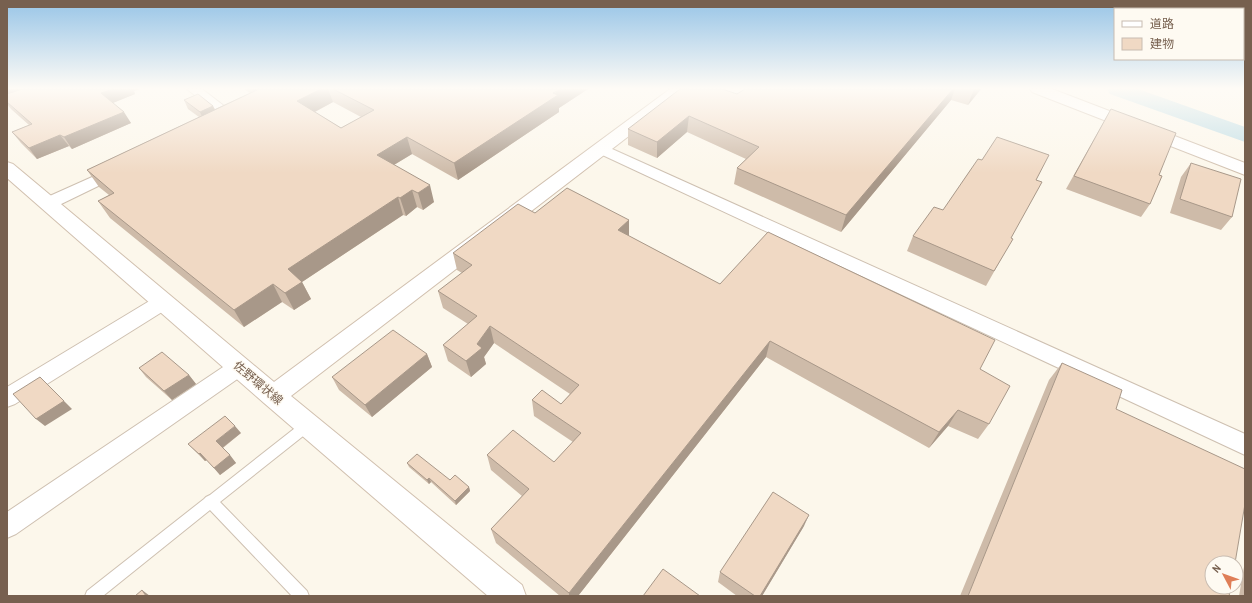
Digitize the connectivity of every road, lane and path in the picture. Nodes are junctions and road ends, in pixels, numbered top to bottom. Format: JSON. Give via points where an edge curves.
{"nodes":[{"id":1,"x":226,"y":117,"type":"edge"},
{"id":2,"x":643,"y":117,"type":"edge"},
{"id":3,"x":1111,"y":117,"type":"edge"},
{"id":4,"x":216,"y":122,"type":"edge"},
{"id":5,"x":601,"y":149,"type":"junction"},
{"id":6,"x":132,"y":163,"type":"edge"},
{"id":7,"x":7,"y":168,"type":"edge"},
{"id":8,"x":1245,"y":169,"type":"edge"},
{"id":9,"x":48,"y":203,"type":"junction"},
{"id":10,"x":163,"y":302,"type":"junction"},
{"id":11,"x":239,"y":367,"type":"junction"},
{"id":12,"x":273,"y":396,"type":"junction"},
{"id":13,"x":7,"y":398,"type":"edge"},
{"id":14,"x":308,"y":425,"type":"junction"},
{"id":15,"x":1245,"y":445,"type":"edge"},
{"id":16,"x":210,"y":501,"type":"junction"},
{"id":17,"x":7,"y":526,"type":"edge"},
{"id":18,"x":92,"y":596,"type":"edge"},
{"id":19,"x":302,"y":596,"type":"edge"},
{"id":20,"x":511,"y":596,"type":"edge"}],
"edges":[{"from":1,"to":4,"type":"street"},
{"from":2,"to":5,"type":"street"},
{"from":3,"to":8,"type":"street"},
{"from":5,"to":12,"type":"street"},
{"from":5,"to":15,"type":"street"},
{"from":6,"to":9,"type":"street"},
{"from":7,"to":9,"type":"street","name":"佐野環状線"},
{"from":9,"to":10,"type":"street","name":"佐野環状線"},
{"from":10,"to":11,"type":"street","name":"佐野環状線"},
{"from":10,"to":13,"type":"street"},
{"from":11,"to":12,"type":"street","name":"佐野環状線"},
{"from":11,"to":17,"type":"street"},
{"from":12,"to":14,"type":"street","name":"佐野環状線"},
{"from":14,"to":16,"type":"lane"},
{"from":14,"to":20,"type":"street","name":"佐野環状線"},
{"from":16,"to":18,"type":"lane"},
{"from":16,"to":19,"type":"lane"}]}
